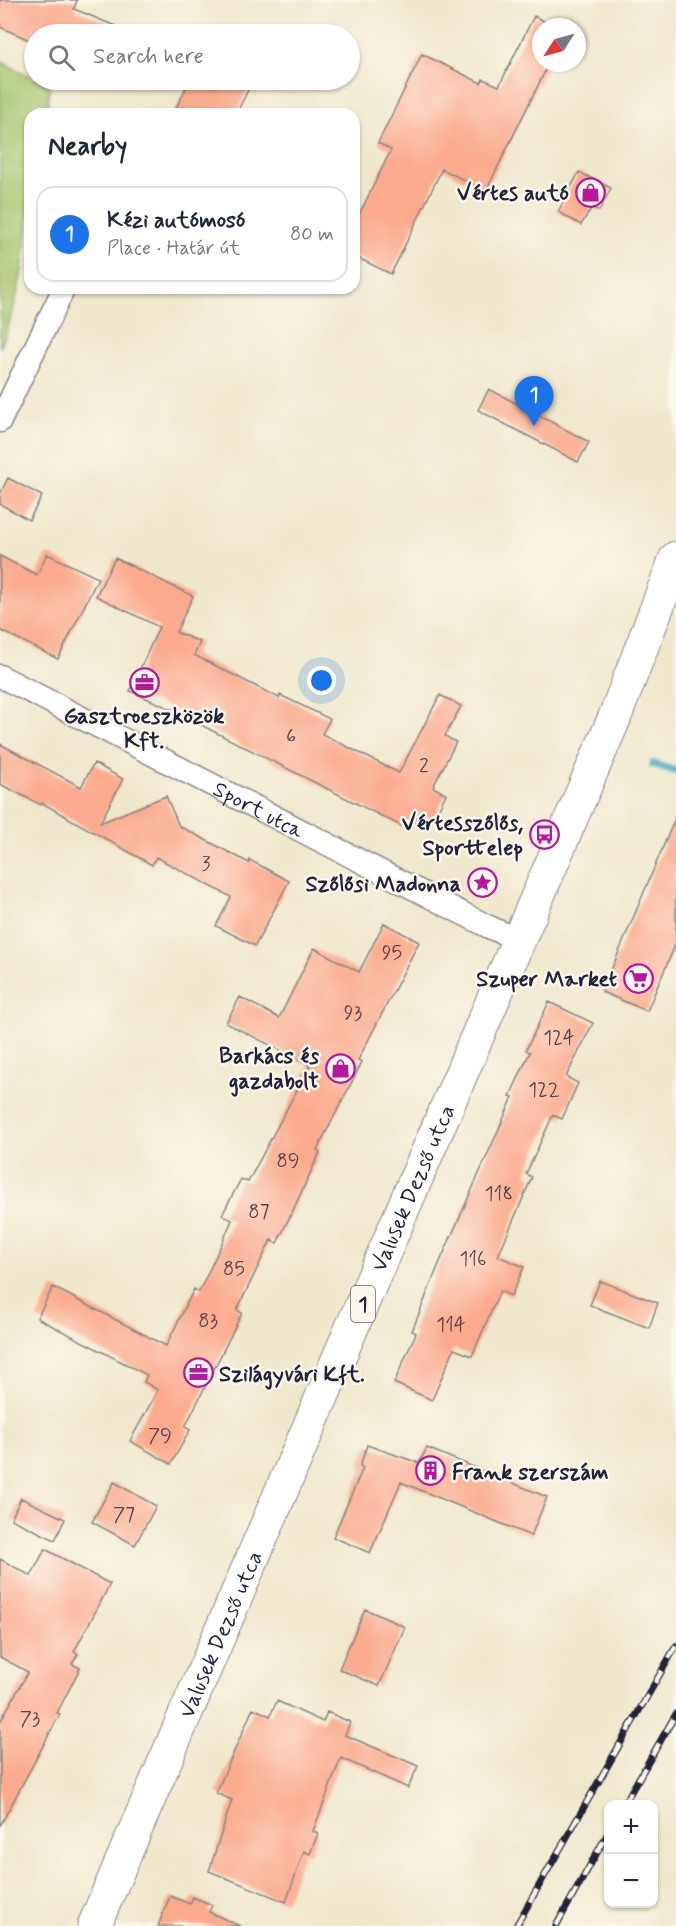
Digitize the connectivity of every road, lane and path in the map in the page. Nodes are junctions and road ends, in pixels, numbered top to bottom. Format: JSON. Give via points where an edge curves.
{"nodes":[{"id":1,"x":61,"y":294,"type":"edge"},
{"id":2,"x":0,"y":421,"type":"edge"},
{"id":3,"x":676,"y":558,"type":"edge"},
{"id":4,"x":0,"y":676,"type":"edge"},
{"id":5,"x":519,"y":940,"type":"junction"},
{"id":6,"x":94,"y":1926,"type":"edge"}],
"edges":[{"from":1,"to":2,"type":"street"},
{"from":3,"to":5,"type":"main road","name":"Valusek Dezső utca","number":"1","via":[[629,681]]},
{"from":4,"to":5,"type":"street","name":"Sport utca"},
{"from":5,"to":6,"type":"main road","name":"Valusek Dezső utca","number":"1"}]}
